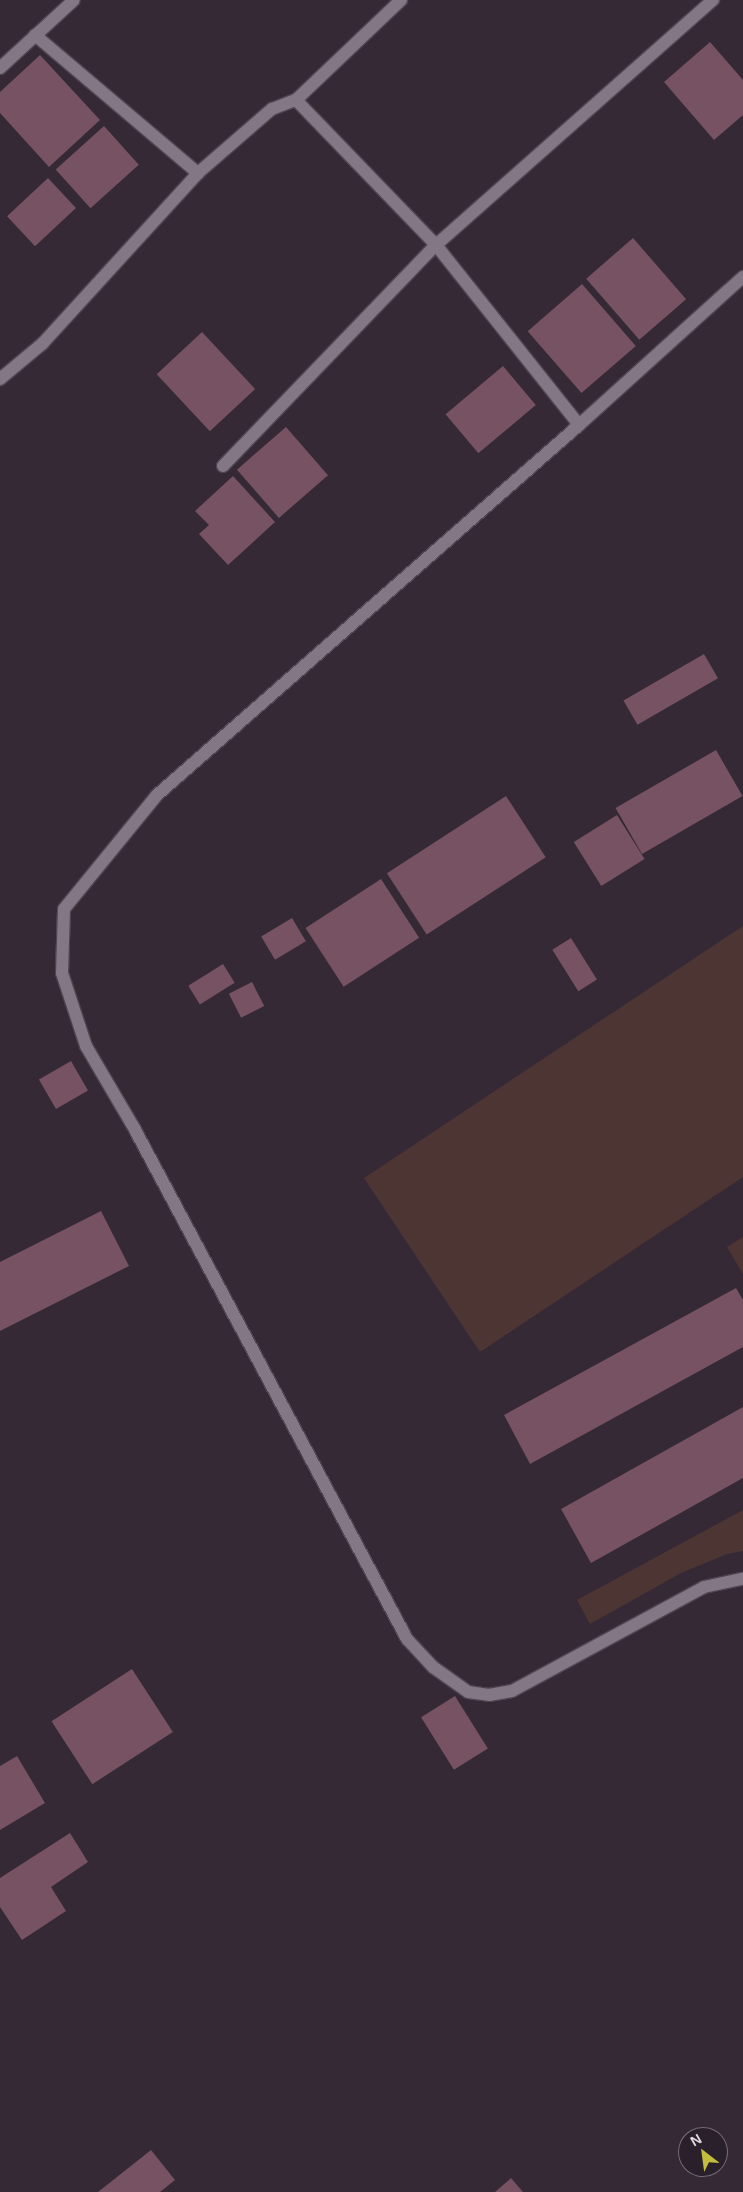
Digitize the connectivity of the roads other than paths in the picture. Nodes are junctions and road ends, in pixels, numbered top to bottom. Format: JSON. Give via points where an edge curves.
{"nodes":[{"id":1,"x":74,"y":0,"type":"edge"},
{"id":2,"x":401,"y":0,"type":"edge"},
{"id":3,"x":713,"y":0,"type":"edge"},
{"id":4,"x":35,"y":35,"type":"junction"},
{"id":5,"x":0,"y":68,"type":"edge"},
{"id":6,"x":296,"y":100,"type":"junction"},
{"id":7,"x":198,"y":173,"type":"junction"},
{"id":8,"x":436,"y":245,"type":"junction"},
{"id":9,"x":743,"y":278,"type":"edge"},
{"id":10,"x":0,"y":378,"type":"edge"},
{"id":11,"x":579,"y":425,"type":"junction"},
{"id":12,"x":223,"y":466,"type":"dead end"},
{"id":13,"x":743,"y":1579,"type":"edge"}],
"edges":[{"from":1,"to":4,"type":"street"},
{"from":2,"to":6,"type":"street"},
{"from":3,"to":8,"type":"street"},
{"from":4,"to":5,"type":"street"},
{"from":4,"to":7,"type":"street"},
{"from":6,"to":7,"type":"street","via":[[272,109]]},
{"from":6,"to":8,"type":"street"},
{"from":7,"to":10,"type":"street","via":[[42,344]]},
{"from":8,"to":11,"type":"street"},
{"from":8,"to":12,"type":"street"},
{"from":9,"to":11,"type":"street"},
{"from":11,"to":13,"type":"street","via":[[157,795],[64,910],[62,973],[86,1046],[133,1126],[407,1638],[433,1667],[468,1692],[489,1695],[512,1691],[704,1587]]}]}
